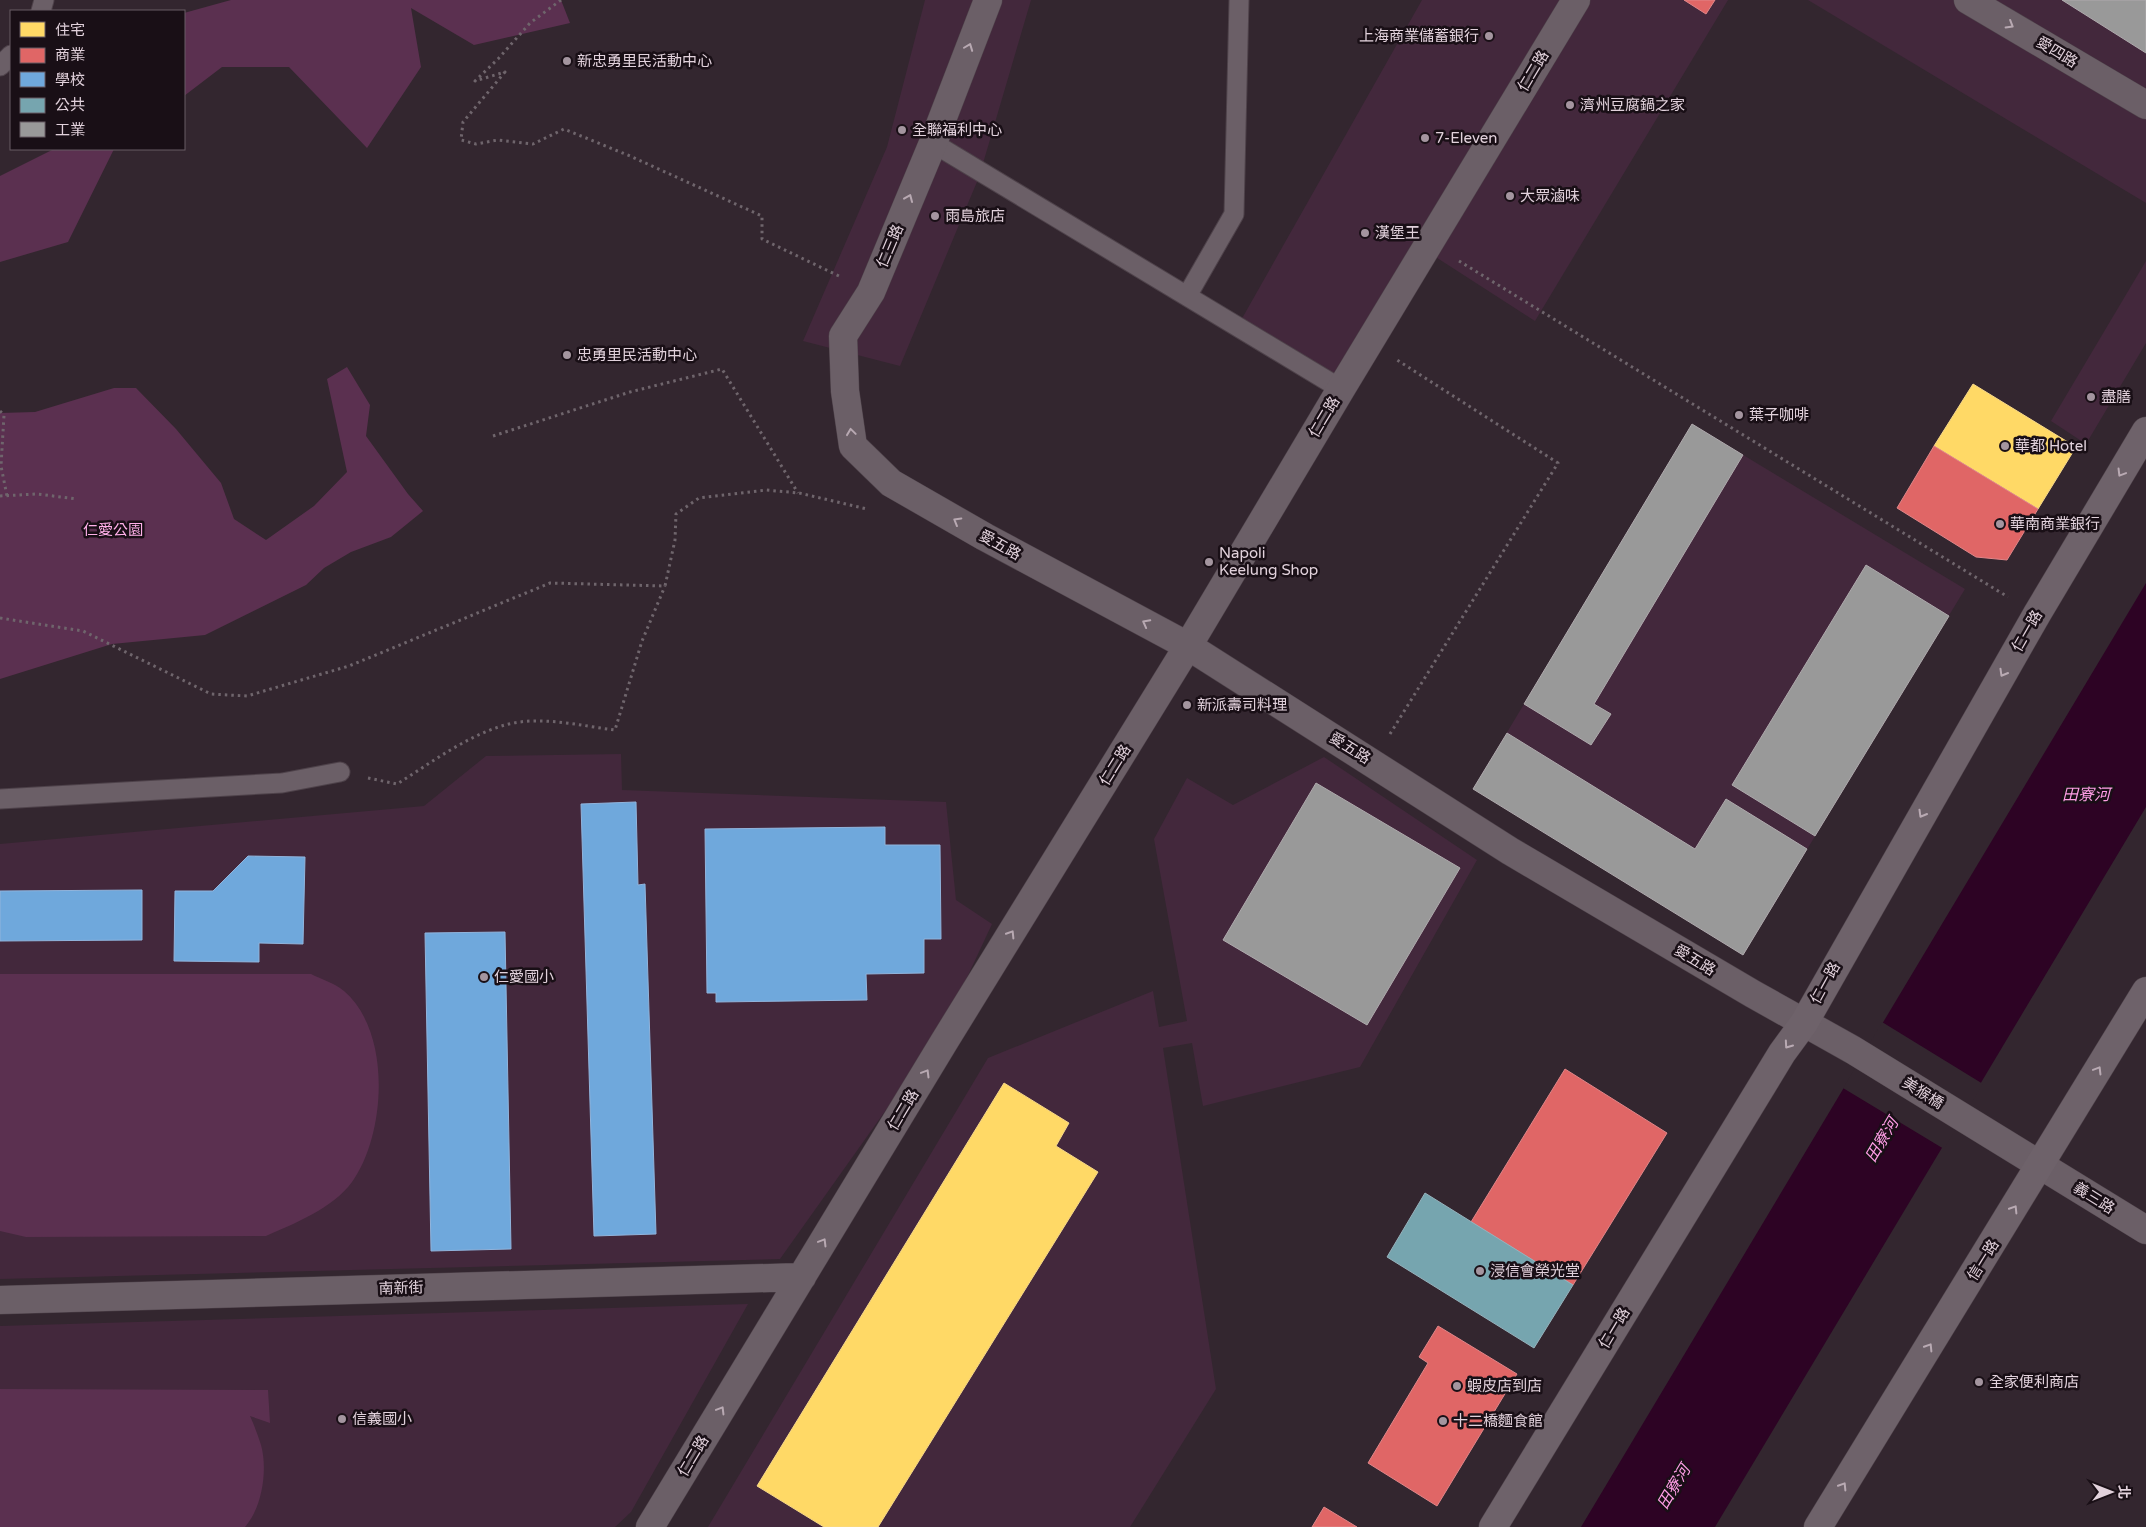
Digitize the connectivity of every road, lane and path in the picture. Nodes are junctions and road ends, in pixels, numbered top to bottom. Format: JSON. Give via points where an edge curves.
{"nodes":[{"id":1,"x":561,"y":0,"type":"edge"},
{"id":2,"x":988,"y":0,"type":"edge"},
{"id":3,"x":1239,"y":0,"type":"edge"},
{"id":4,"x":1576,"y":0,"type":"edge"},
{"id":5,"x":1968,"y":0,"type":"edge"},
{"id":6,"x":10,"y":56,"type":"edge"},
{"id":7,"x":0,"y":66,"type":"edge"},
{"id":8,"x":2146,"y":105,"type":"edge"},
{"id":9,"x":933,"y":142,"type":"junction"},
{"id":10,"x":1429,"y":242,"type":"junction"},
{"id":11,"x":871,"y":292,"type":"junction"},
{"id":12,"x":1187,"y":296,"type":"junction"},
{"id":13,"x":1369,"y":342,"type":"junction"},
{"id":14,"x":1341,"y":389,"type":"junction"},
{"id":15,"x":0,"y":411,"type":"edge"},
{"id":16,"x":2146,"y":431,"type":"edge"},
{"id":17,"x":493,"y":436,"type":"dead end"},
{"id":18,"x":891,"y":483,"type":"joint"},
{"id":19,"x":0,"y":496,"type":"edge"},
{"id":20,"x":7,"y":496,"type":"junction"},
{"id":21,"x":77,"y":498,"type":"dead end"},
{"id":22,"x":665,"y":586,"type":"junction"},
{"id":23,"x":2037,"y":614,"type":"junction"},
{"id":24,"x":0,"y":618,"type":"edge"},
{"id":25,"x":1188,"y":646,"type":"junction"},
{"id":26,"x":1372,"y":762,"type":"junction"},
{"id":27,"x":340,"y":772,"type":"joint"},
{"id":28,"x":0,"y":799,"type":"edge"},
{"id":29,"x":2146,"y":991,"type":"edge"},
{"id":30,"x":1804,"y":1022,"type":"junction"},
{"id":31,"x":2041,"y":1165,"type":"junction"},
{"id":32,"x":2146,"y":1230,"type":"edge"},
{"id":33,"x":802,"y":1276,"type":"junction"},
{"id":34,"x":0,"y":1300,"type":"edge"},
{"id":35,"x":650,"y":1527,"type":"edge"},
{"id":36,"x":1492,"y":1527,"type":"edge"},
{"id":37,"x":1818,"y":1527,"type":"edge"}],
"edges":[{"from":1,"to":11,"type":"path","via":[[530,23],[475,81],[505,72],[463,122],[461,140],[476,144],[498,140],[533,144],[564,129],[762,216],[762,239]]},
{"from":9,"to":2,"type":"street","name":"仁三路","one_way":true},
{"from":3,"to":12,"type":"lane","via":[[1234,214]]},
{"from":4,"to":10,"type":"street","name":"仁二路"},
{"from":5,"to":8,"type":"street","name":"愛四路","one_way":true},
{"from":6,"to":7,"type":"lane"},
{"from":11,"to":9,"type":"street","name":"仁三路","one_way":true},
{"from":9,"to":12,"type":"lane"},
{"from":10,"to":13,"type":"street","name":"仁二路"},
{"from":10,"to":23,"type":"path"},
{"from":18,"to":11,"type":"street","name":"仁三路","one_way":true,"via":[[853,446],[845,391],[843,336]]},
{"from":12,"to":14,"type":"lane"},
{"from":13,"to":14,"type":"street","name":"仁二路"},
{"from":13,"to":26,"type":"path","via":[[1558,463]]},
{"from":14,"to":25,"type":"street","name":"仁二路"},
{"from":15,"to":20,"type":"path","via":[[4,416],[1,466]]},
{"from":16,"to":23,"type":"street","name":"仁一路","one_way":true},
{"from":17,"to":22,"type":"path","via":[[630,392],[722,370],[799,493],[766,490],[699,498],[676,514],[675,540]]},
{"from":25,"to":18,"type":"street","name":"愛五路","one_way":true},
{"from":19,"to":20,"type":"path"},
{"from":20,"to":21,"type":"path","via":[[37,494]]},
{"from":22,"to":24,"type":"path","via":[[550,583],[349,666],[247,696],[212,694],[83,631]]},
{"from":22,"to":27,"type":"path","via":[[642,641],[616,730],[544,721],[505,725],[458,746],[397,784]]},
{"from":23,"to":30,"type":"street","name":"仁一路","one_way":true},
{"from":25,"to":26,"type":"street","name":"愛五路"},
{"from":33,"to":25,"type":"street","name":"仁二路","one_way":true},
{"from":26,"to":30,"type":"street","name":"愛五路","via":[[1510,851]]},
{"from":27,"to":28,"type":"lane","via":[[282,783]]},
{"from":31,"to":29,"type":"street","name":"信一路","one_way":true},
{"from":30,"to":31,"type":"street","name":"美猴橋"},
{"from":30,"to":36,"type":"street","name":"仁一路","one_way":true},
{"from":31,"to":32,"type":"street","name":"義三路"},
{"from":37,"to":31,"type":"street","name":"信一路","one_way":true},
{"from":33,"to":34,"type":"street","name":"南新街"},
{"from":35,"to":33,"type":"street","name":"仁二路","one_way":true}]}
